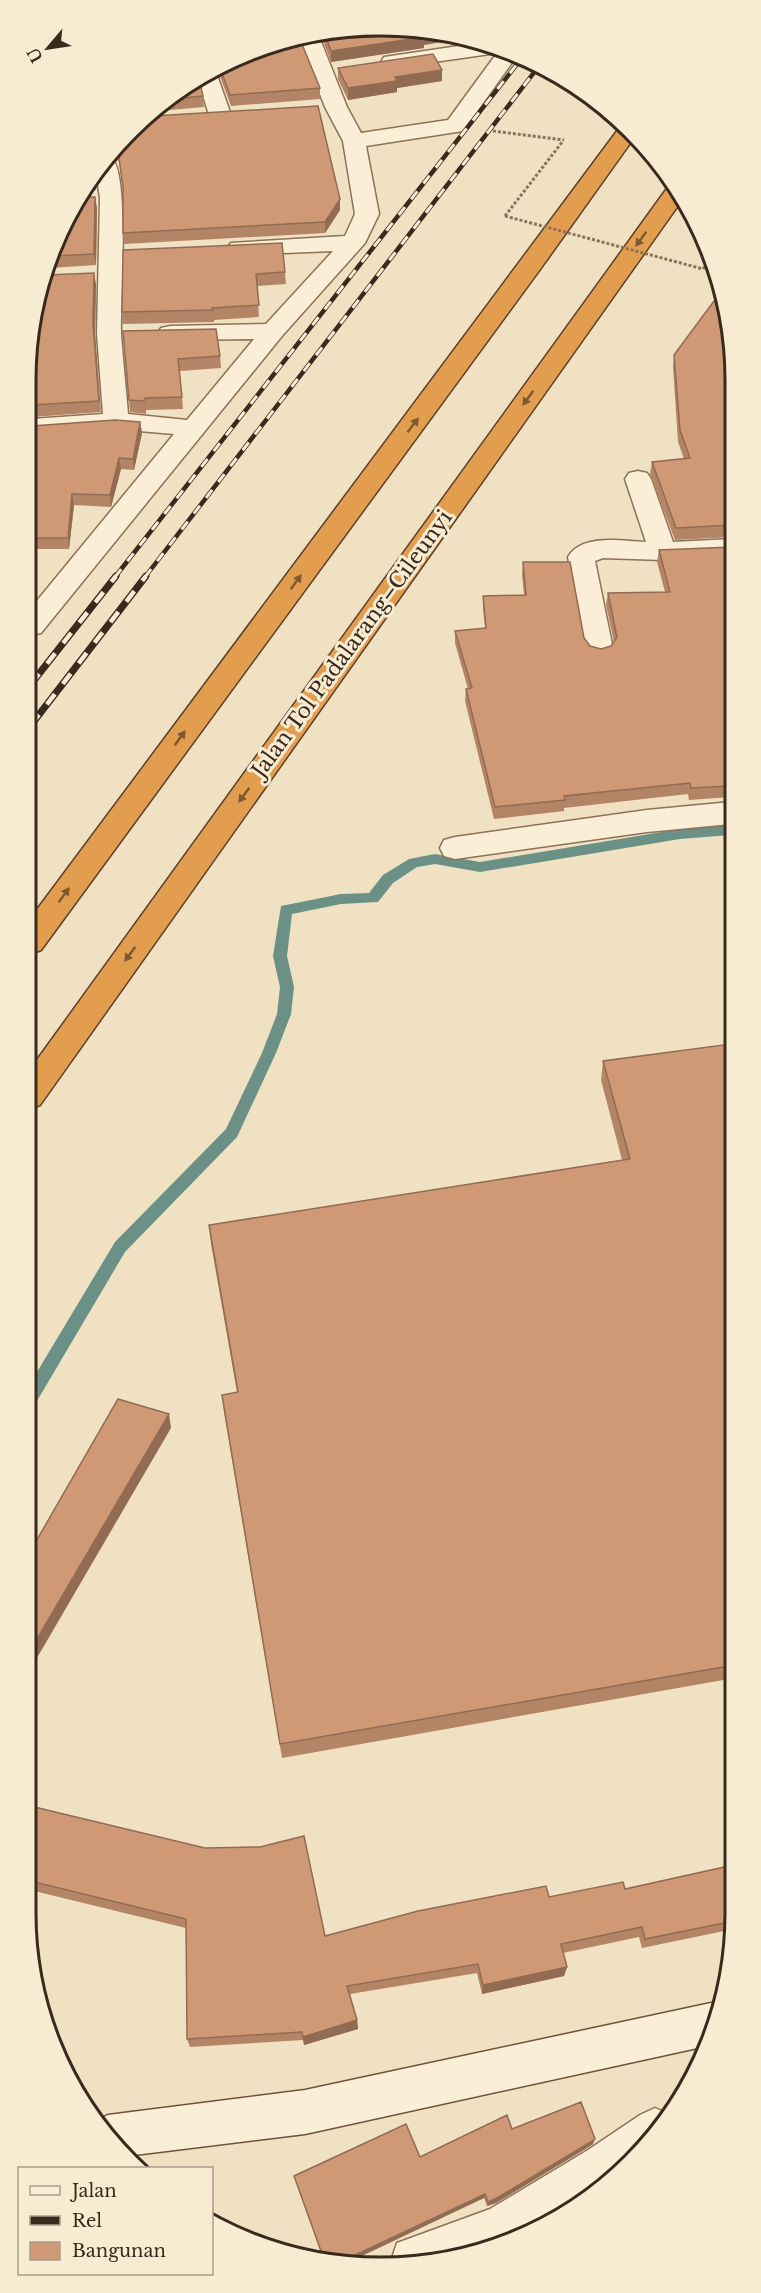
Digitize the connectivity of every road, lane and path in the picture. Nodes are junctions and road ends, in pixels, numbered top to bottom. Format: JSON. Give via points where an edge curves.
{"nodes":[{"id":1,"x":310,"y":44,"type":"edge"},
{"id":2,"x":477,"y":50,"type":"edge"},
{"id":3,"x":504,"y":59,"type":"edge"},
{"id":4,"x":366,"y":66,"type":"edge"},
{"id":5,"x":344,"y":69,"type":"edge"},
{"id":6,"x":321,"y":72,"type":"junction"},
{"id":7,"x":209,"y":81,"type":"edge"},
{"id":8,"x":336,"y":107,"type":"junction"},
{"id":9,"x":313,"y":109,"type":"edge"},
{"id":10,"x":243,"y":113,"type":"edge"},
{"id":11,"x":220,"y":115,"type":"junction"},
{"id":12,"x":196,"y":117,"type":"edge"},
{"id":13,"x":455,"y":126,"type":"junction"},
{"id":14,"x":624,"y":137,"type":"edge"},
{"id":15,"x":354,"y":141,"type":"junction"},
{"id":16,"x":104,"y":175,"type":"edge"},
{"id":17,"x":672,"y":197,"type":"edge"},
{"id":18,"x":353,"y":243,"type":"junction"},
{"id":19,"x":215,"y":249,"type":"edge"},
{"id":20,"x":705,"y":266,"type":"edge"},
{"id":21,"x":273,"y":331,"type":"junction"},
{"id":22,"x":128,"y":334,"type":"junction"},
{"id":23,"x":116,"y":421,"type":"junction"},
{"id":24,"x":36,"y":427,"type":"edge"},
{"id":25,"x":191,"y":428,"type":"junction"},
{"id":26,"x":638,"y":479,"type":"dead end"},
{"id":27,"x":725,"y":548,"type":"edge"},
{"id":28,"x":663,"y":551,"type":"junction"},
{"id":29,"x":36,"y":620,"type":"edge"},
{"id":30,"x":599,"y":649,"type":"edge"},
{"id":31,"x":725,"y":814,"type":"edge"},
{"id":32,"x":454,"y":848,"type":"dead end"},
{"id":33,"x":36,"y":934,"type":"edge"},
{"id":34,"x":36,"y":1086,"type":"edge"},
{"id":35,"x":706,"y":2025,"type":"edge"},
{"id":36,"x":118,"y":2137,"type":"edge"},
{"id":37,"x":638,"y":2142,"type":"edge"},
{"id":38,"x":429,"y":2253,"type":"edge"}],
"edges":[{"from":1,"to":6,"type":"street"},
{"from":2,"to":4,"type":"street"},
{"from":3,"to":13,"type":"street"},
{"from":5,"to":6,"type":"street"},
{"from":6,"to":8,"type":"street"},
{"from":7,"to":11,"type":"street"},
{"from":8,"to":9,"type":"street"},
{"from":8,"to":15,"type":"street"},
{"from":10,"to":11,"type":"street"},
{"from":11,"to":12,"type":"street"},
{"from":13,"to":15,"type":"street"},
{"from":13,"to":20,"type":"path","bridge":true,"via":[[564,140],[505,216],[703,269]]},
{"from":33,"to":14,"type":"highway","one_way":true},
{"from":15,"to":18,"type":"street","via":[[366,214]]},
{"from":16,"to":22,"type":"street","via":[[100,198]]},
{"from":17,"to":34,"type":"highway","name":"Jalan Tol Padalarang–Cileunyi","one_way":true},
{"from":18,"to":19,"type":"street"},
{"from":18,"to":21,"type":"street"},
{"from":21,"to":22,"type":"street"},
{"from":21,"to":25,"type":"street"},
{"from":22,"to":23,"type":"street"},
{"from":23,"to":24,"type":"street"},
{"from":23,"to":25,"type":"street"},
{"from":25,"to":29,"type":"street"},
{"from":26,"to":28,"type":"street"},
{"from":27,"to":28,"type":"street"},
{"from":28,"to":30,"type":"street","via":[[600,549],[581,557]]},
{"from":31,"to":32,"type":"street","via":[[647,820]]},
{"from":35,"to":36,"type":"street","via":[[305,2112]]},
{"from":37,"to":38,"type":"street","via":[[502,2227]]}]}
